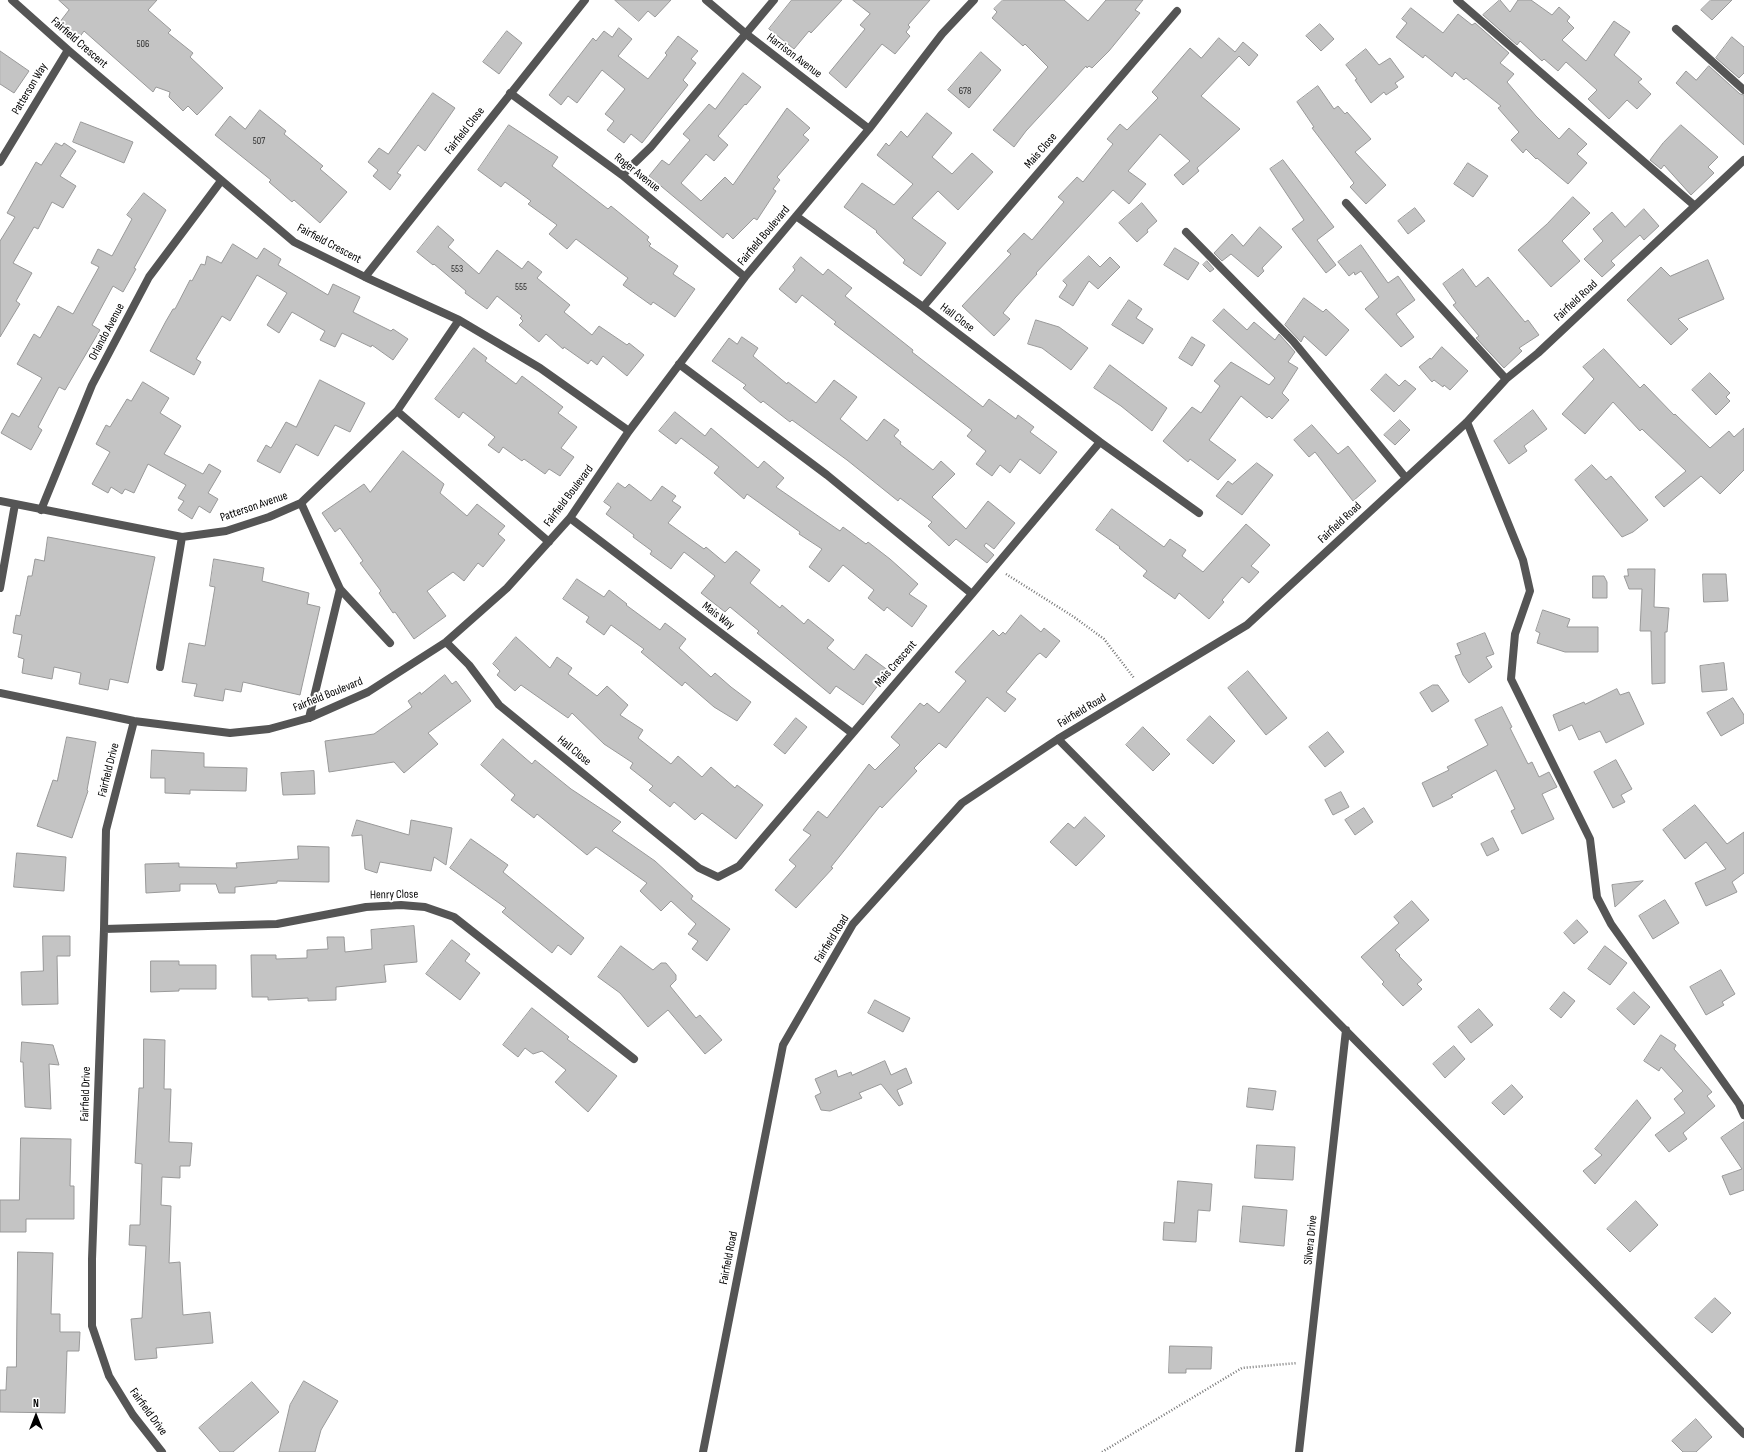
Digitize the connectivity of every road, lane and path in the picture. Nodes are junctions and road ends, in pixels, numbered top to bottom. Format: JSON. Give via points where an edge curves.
{"nodes":[{"id":1,"x":12,"y":0,"type":"edge"},
{"id":2,"x":585,"y":0,"type":"edge"},
{"id":3,"x":706,"y":0,"type":"edge"},
{"id":4,"x":774,"y":0,"type":"edge"},
{"id":5,"x":974,"y":0,"type":"edge"},
{"id":6,"x":1457,"y":0,"type":"edge"},
{"id":7,"x":1177,"y":11,"type":"dead end"},
{"id":8,"x":1676,"y":29,"type":"dead end"},
{"id":9,"x":744,"y":34,"type":"junction"},
{"id":10,"x":68,"y":50,"type":"junction"},
{"id":11,"x":1744,"y":90,"type":"edge"},
{"id":12,"x":510,"y":93,"type":"junction"},
{"id":13,"x":869,"y":129,"type":"junction"},
{"id":14,"x":1744,"y":160,"type":"edge"},
{"id":15,"x":0,"y":162,"type":"edge"},
{"id":16,"x":622,"y":176,"type":"junction"},
{"id":17,"x":221,"y":181,"type":"junction"},
{"id":18,"x":1346,"y":203,"type":"dead end"},
{"id":19,"x":1696,"y":206,"type":"junction"},
{"id":20,"x":796,"y":216,"type":"junction"},
{"id":21,"x":1186,"y":232,"type":"dead end"},
{"id":22,"x":365,"y":277,"type":"junction"},
{"id":23,"x":745,"y":277,"type":"junction"},
{"id":24,"x":923,"y":307,"type":"junction"},
{"id":25,"x":459,"y":320,"type":"junction"},
{"id":26,"x":679,"y":364,"type":"junction"},
{"id":27,"x":1506,"y":379,"type":"junction"},
{"id":28,"x":397,"y":411,"type":"junction"},
{"id":29,"x":1467,"y":422,"type":"junction"},
{"id":30,"x":629,"y":431,"type":"junction"},
{"id":31,"x":1100,"y":442,"type":"junction"},
{"id":32,"x":1406,"y":478,"type":"junction"},
{"id":33,"x":0,"y":501,"type":"edge"},
{"id":34,"x":301,"y":503,"type":"junction"},
{"id":35,"x":15,"y":504,"type":"junction"},
{"id":36,"x":41,"y":510,"type":"junction"},
{"id":37,"x":1199,"y":513,"type":"dead end"},
{"id":38,"x":570,"y":518,"type":"junction"},
{"id":39,"x":182,"y":536,"type":"junction"},
{"id":40,"x":549,"y":542,"type":"junction"},
{"id":41,"x":995,"y":567,"type":"junction"},
{"id":42,"x":0,"y":588,"type":"edge"},
{"id":43,"x":340,"y":589,"type":"junction"},
{"id":44,"x":972,"y":594,"type":"junction"},
{"id":45,"x":446,"y":642,"type":"junction"},
{"id":46,"x":390,"y":643,"type":"dead end"},
{"id":47,"x":160,"y":667,"type":"dead end"},
{"id":48,"x":1142,"y":689,"type":"junction"},
{"id":49,"x":0,"y":693,"type":"edge"},
{"id":50,"x":310,"y":718,"type":"junction"},
{"id":51,"x":134,"y":721,"type":"junction"},
{"id":52,"x":852,"y":733,"type":"junction"},
{"id":53,"x":1058,"y":739,"type":"junction"},
{"id":54,"x":699,"y":868,"type":"joint"},
{"id":55,"x":104,"y":929,"type":"junction"},
{"id":56,"x":1346,"y":1030,"type":"junction"},
{"id":57,"x":634,"y":1059,"type":"dead end"},
{"id":58,"x":1744,"y":1115,"type":"edge"},
{"id":59,"x":1309,"y":1362,"type":"junction"},
{"id":60,"x":1744,"y":1434,"type":"edge"},
{"id":61,"x":162,"y":1452,"type":"edge"},
{"id":62,"x":703,"y":1452,"type":"edge"},
{"id":63,"x":1102,"y":1452,"type":"edge"},
{"id":64,"x":1299,"y":1452,"type":"edge"}],
"edges":[{"from":1,"to":10,"type":"street","name":"Fairfield Crescent"},
{"from":2,"to":12,"type":"street","name":"Fairfield Close"},
{"from":3,"to":9,"type":"street","name":"Harrison Avenue"},
{"from":4,"to":9,"type":"street"},
{"from":5,"to":13,"type":"street","name":"Fairfield Boulevard","via":[[942,34]]},
{"from":6,"to":19,"type":"street"},
{"from":7,"to":24,"type":"street","name":"Mais Close"},
{"from":8,"to":11,"type":"street"},
{"from":9,"to":13,"type":"street","name":"Harrison Avenue"},
{"from":9,"to":16,"type":"street","via":[[651,147]]},
{"from":10,"to":15,"type":"street","name":"Patterson Way"},
{"from":10,"to":17,"type":"street","name":"Fairfield Crescent"},
{"from":12,"to":16,"type":"street","name":"Roger Avenue"},
{"from":12,"to":22,"type":"street","name":"Fairfield Close"},
{"from":13,"to":20,"type":"street","name":"Fairfield Boulevard"},
{"from":14,"to":19,"type":"street","name":"Fairfield Road"},
{"from":16,"to":23,"type":"street","name":"Roger Avenue"},
{"from":17,"to":22,"type":"street","name":"Fairfield Crescent","via":[[294,242]]},
{"from":17,"to":36,"type":"street","name":"Orlando Avenue","via":[[149,277],[92,385]]},
{"from":18,"to":27,"type":"street"},
{"from":19,"to":27,"type":"street","name":"Fairfield Road","via":[[1538,353]]},
{"from":20,"to":23,"type":"street","name":"Fairfield Boulevard"},
{"from":20,"to":24,"type":"street","name":"Hall Close"},
{"from":21,"to":32,"type":"street","via":[[1293,342]]},
{"from":22,"to":25,"type":"street","name":"Fairfield Crescent"},
{"from":23,"to":26,"type":"street","name":"Fairfield Boulevard"},
{"from":24,"to":31,"type":"street","name":"Hall Close"},
{"from":25,"to":28,"type":"street","name":"Patterson Avenue"},
{"from":25,"to":30,"type":"street","name":"Fairfield Crescent","via":[[540,368]]},
{"from":26,"to":30,"type":"street","name":"Fairfield Boulevard"},
{"from":26,"to":44,"type":"street","via":[[827,476]]},
{"from":27,"to":29,"type":"street","name":"Fairfield Road"},
{"from":28,"to":34,"type":"street","name":"Patterson Avenue"},
{"from":28,"to":40,"type":"street"},
{"from":29,"to":32,"type":"street","name":"Fairfield Road"},
{"from":29,"to":58,"type":"street","via":[[1523,560],[1530,591],[1514,634],[1511,679],[1590,840],[1597,897],[1611,924],[1739,1104]]},
{"from":30,"to":38,"type":"street","name":"Fairfield Boulevard"},
{"from":31,"to":37,"type":"street","name":"Hall Close"},
{"from":31,"to":41,"type":"street","name":"Mais Crescent"},
{"from":32,"to":48,"type":"street","name":"Fairfield Road","via":[[1247,625]]},
{"from":33,"to":35,"type":"street","name":"Patterson Avenue"},
{"from":34,"to":39,"type":"street","name":"Patterson Avenue","via":[[226,531]]},
{"from":34,"to":43,"type":"street"},
{"from":35,"to":36,"type":"street","name":"Patterson Avenue"},
{"from":35,"to":42,"type":"street"},
{"from":36,"to":39,"type":"street","name":"Patterson Avenue"},
{"from":38,"to":40,"type":"street","name":"Fairfield Boulevard"},
{"from":38,"to":52,"type":"street","name":"Mais Way"},
{"from":39,"to":47,"type":"street"},
{"from":40,"to":45,"type":"street","name":"Fairfield Boulevard","via":[[507,588]]},
{"from":41,"to":44,"type":"street","name":"Mais Crescent"},
{"from":41,"to":48,"type":"path","via":[[1074,616],[1104,639]]},
{"from":43,"to":46,"type":"street"},
{"from":43,"to":50,"type":"street"},
{"from":44,"to":52,"type":"street","name":"Mais Crescent"},
{"from":45,"to":50,"type":"street","name":"Fairfield Boulevard","via":[[368,692]]},
{"from":45,"to":54,"type":"street","name":"Hall Close","via":[[469,665],[499,706]]},
{"from":48,"to":53,"type":"street","name":"Fairfield Road"},
{"from":49,"to":51,"type":"street","name":"Fairfield Boulevard"},
{"from":50,"to":51,"type":"street","name":"Fairfield Boulevard","via":[[270,730],[230,733]]},
{"from":51,"to":55,"type":"street","name":"Fairfield Drive","via":[[106,830]]},
{"from":52,"to":54,"type":"street","name":"Mais Crescent","via":[[739,866],[718,877]]},
{"from":53,"to":56,"type":"street"},
{"from":53,"to":62,"type":"street","name":"Fairfield Road","via":[[962,803],[941,826],[853,924],[783,1045]]},
{"from":55,"to":57,"type":"street","name":"Henry Close","via":[[277,924],[366,907],[426,907],[454,917]]},
{"from":55,"to":61,"type":"street","name":"Fairfield Drive","via":[[92,1259],[92,1326],[109,1376],[133,1415]]},
{"from":56,"to":59,"type":"street","name":"Silvera Drive"},
{"from":56,"to":60,"type":"street"},
{"from":59,"to":63,"type":"path","via":[[1242,1368]]},
{"from":59,"to":64,"type":"street","name":"Silvera Drive"}]}
